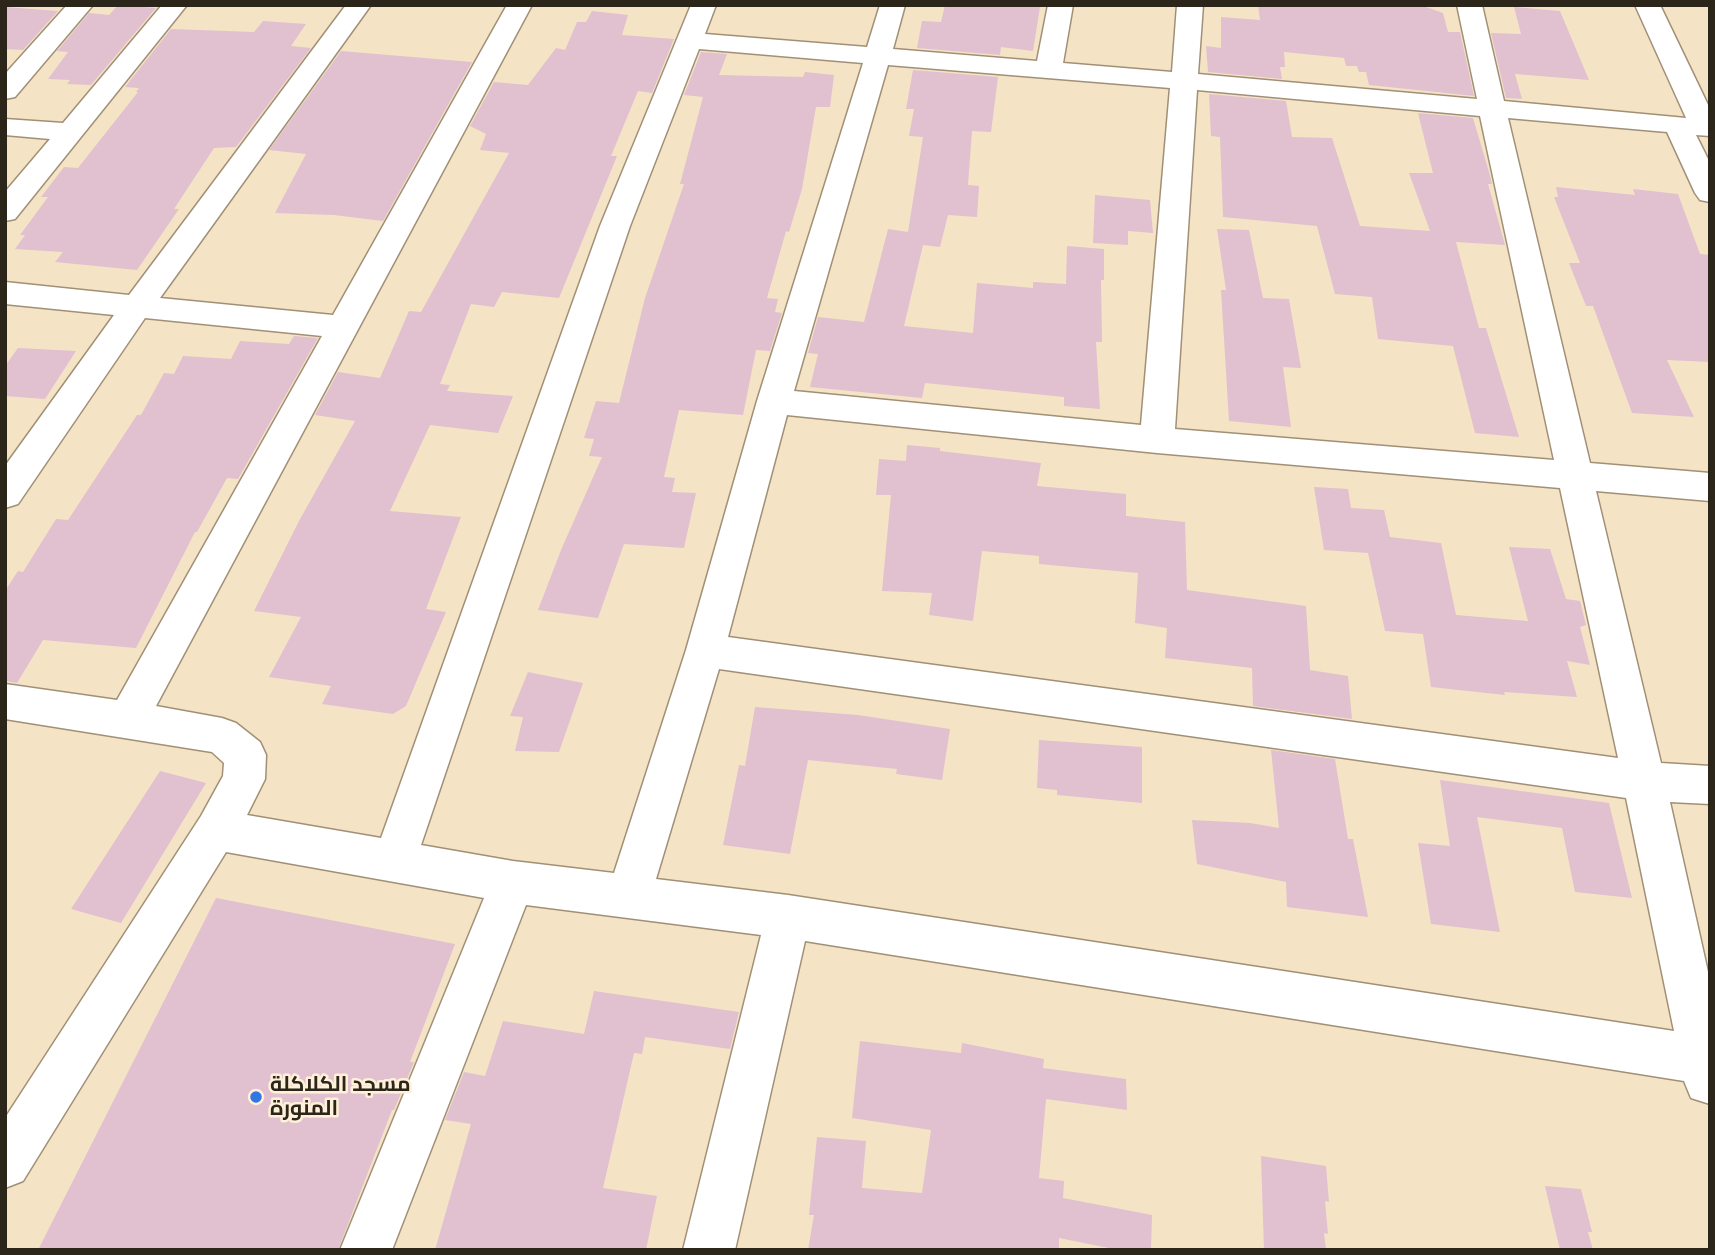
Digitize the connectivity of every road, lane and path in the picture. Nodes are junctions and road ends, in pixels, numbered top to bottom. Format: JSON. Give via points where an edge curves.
{"nodes":[{"id":1,"x":80,"y":5,"type":"edge"},
{"id":2,"x":175,"y":5,"type":"edge"},
{"id":3,"x":359,"y":5,"type":"edge"},
{"id":4,"x":520,"y":5,"type":"edge"},
{"id":5,"x":704,"y":5,"type":"edge"},
{"id":6,"x":893,"y":5,"type":"edge"},
{"id":7,"x":1060,"y":5,"type":"edge"},
{"id":8,"x":1190,"y":5,"type":"edge"},
{"id":9,"x":1469,"y":5,"type":"edge"},
{"id":10,"x":1647,"y":5,"type":"edge"},
{"id":11,"x":691,"y":41,"type":"junction"},
{"id":12,"x":878,"y":58,"type":"junction"},
{"id":13,"x":1048,"y":71,"type":"junction"},
{"id":14,"x":1186,"y":81,"type":"junction"},
{"id":15,"x":5,"y":91,"type":"edge"},
{"id":16,"x":1491,"y":108,"type":"junction"},
{"id":17,"x":5,"y":127,"type":"edge"},
{"id":18,"x":1698,"y":127,"type":"edge"},
{"id":19,"x":71,"y":132,"type":"junction"},
{"id":20,"x":1710,"y":193,"type":"edge"},
{"id":21,"x":5,"y":212,"type":"edge"},
{"id":22,"x":5,"y":293,"type":"edge"},
{"id":23,"x":137,"y":306,"type":"junction"},
{"id":24,"x":343,"y":327,"type":"junction"},
{"id":25,"x":774,"y":401,"type":"junction"},
{"id":26,"x":1157,"y":440,"type":"junction"},
{"id":27,"x":1573,"y":475,"type":"junction"},
{"id":28,"x":1710,"y":487,"type":"edge"},
{"id":29,"x":5,"y":495,"type":"edge"},
{"id":30,"x":705,"y":650,"type":"junction"},
{"id":31,"x":5,"y":701,"type":"edge"},
{"id":32,"x":128,"y":719,"type":"junction"},
{"id":33,"x":1644,"y":781,"type":"junction"},
{"id":34,"x":1710,"y":785,"type":"edge"},
{"id":35,"x":216,"y":830,"type":"junction"},
{"id":36,"x":395,"y":859,"type":"junction"},
{"id":37,"x":513,"y":882,"type":"junction"},
{"id":38,"x":629,"y":895,"type":"junction"},
{"id":39,"x":788,"y":916,"type":"junction"},
{"id":40,"x":1707,"y":1069,"type":"edge"},
{"id":41,"x":5,"y":1163,"type":"edge"},
{"id":42,"x":366,"y":1250,"type":"edge"},
{"id":43,"x":709,"y":1250,"type":"edge"}],
"edges":[{"from":1,"to":15,"type":"street"},
{"from":2,"to":19,"type":"street"},
{"from":3,"to":23,"type":"street"},
{"from":4,"to":24,"type":"street"},
{"from":5,"to":11,"type":"street"},
{"from":6,"to":12,"type":"street"},
{"from":7,"to":13,"type":"street"},
{"from":8,"to":14,"type":"street"},
{"from":9,"to":16,"type":"street"},
{"from":10,"to":18,"type":"street"},
{"from":11,"to":12,"type":"street"},
{"from":11,"to":36,"type":"street","via":[[615,226]]},
{"from":12,"to":13,"type":"street"},
{"from":12,"to":25,"type":"street"},
{"from":13,"to":14,"type":"street"},
{"from":14,"to":16,"type":"street"},
{"from":14,"to":26,"type":"street"},
{"from":16,"to":18,"type":"street"},
{"from":16,"to":27,"type":"street"},
{"from":17,"to":19,"type":"street"},
{"from":18,"to":20,"type":"street"},
{"from":19,"to":21,"type":"street"},
{"from":22,"to":23,"type":"street"},
{"from":23,"to":24,"type":"street"},
{"from":23,"to":29,"type":"street"},
{"from":24,"to":32,"type":"street"},
{"from":25,"to":26,"type":"street"},
{"from":25,"to":30,"type":"street"},
{"from":26,"to":27,"type":"street"},
{"from":27,"to":28,"type":"street"},
{"from":27,"to":33,"type":"street"},
{"from":30,"to":33,"type":"street"},
{"from":30,"to":38,"type":"street"},
{"from":31,"to":32,"type":"street"},
{"from":32,"to":35,"type":"street","via":[[222,736],[245,755],[244,779]]},
{"from":33,"to":34,"type":"street"},
{"from":33,"to":40,"type":"street"},
{"from":35,"to":36,"type":"street"},
{"from":35,"to":41,"type":"street"},
{"from":36,"to":37,"type":"street"},
{"from":37,"to":38,"type":"street"},
{"from":37,"to":42,"type":"street"},
{"from":38,"to":39,"type":"street"},
{"from":39,"to":40,"type":"street"},
{"from":39,"to":43,"type":"street"}]}
